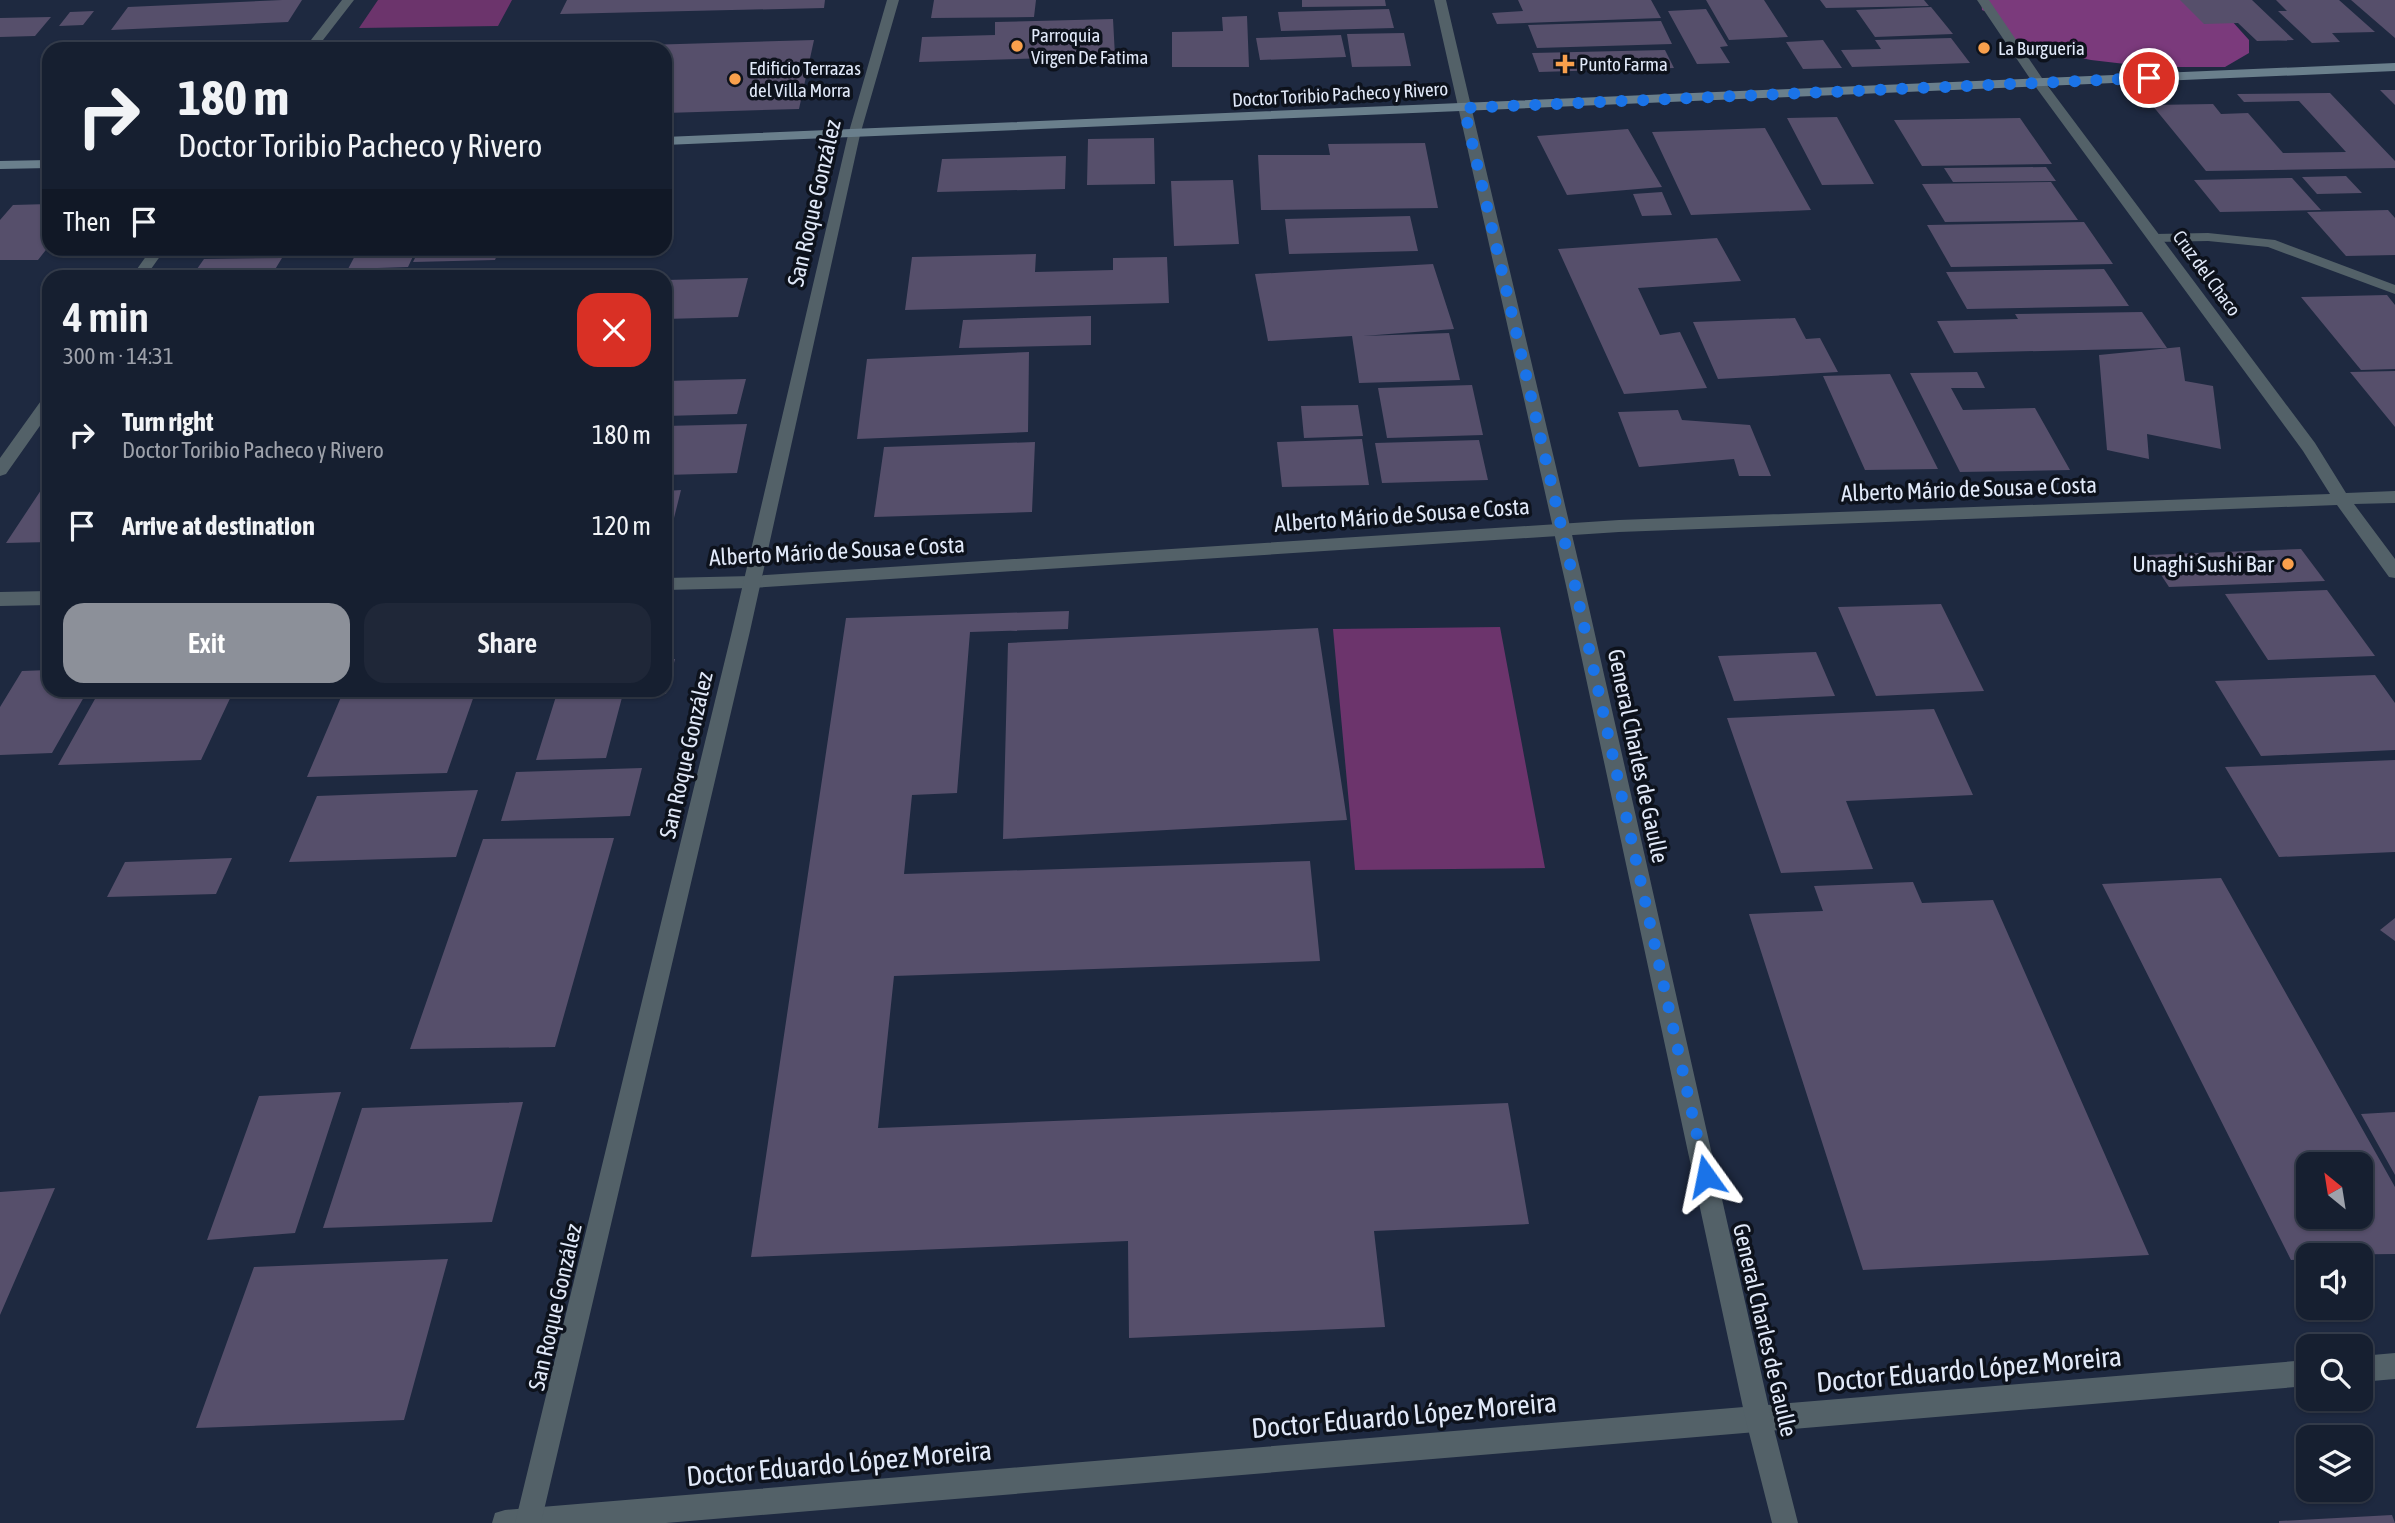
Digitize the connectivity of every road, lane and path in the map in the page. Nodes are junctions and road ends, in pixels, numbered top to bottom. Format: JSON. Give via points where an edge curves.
{"nodes":[{"id":1,"x":348,"y":0,"type":"edge"},
{"id":2,"x":893,"y":0,"type":"edge"},
{"id":3,"x":1440,"y":0,"type":"edge"},
{"id":4,"x":1983,"y":0,"type":"edge"},
{"id":5,"x":315,"y":42,"type":"edge"},
{"id":6,"x":2395,"y":67,"type":"edge"},
{"id":7,"x":2039,"y":83,"type":"junction"},
{"id":8,"x":1464,"y":108,"type":"junction"},
{"id":9,"x":854,"y":135,"type":"junction"},
{"id":10,"x":672,"y":141,"type":"edge"},
{"id":11,"x":42,"y":163,"type":"edge"},
{"id":12,"x":0,"y":165,"type":"edge"},
{"id":13,"x":2155,"y":238,"type":"junction"},
{"id":14,"x":2395,"y":290,"type":"edge"},
{"id":15,"x":42,"y":412,"type":"edge"},
{"id":16,"x":0,"y":470,"type":"edge"},
{"id":17,"x":2395,"y":497,"type":"edge"},
{"id":18,"x":2342,"y":500,"type":"junction"},
{"id":19,"x":1560,"y":529,"type":"junction"},
{"id":20,"x":2395,"y":572,"type":"edge"},
{"id":21,"x":752,"y":582,"type":"junction"},
{"id":22,"x":672,"y":584,"type":"edge"},
{"id":23,"x":42,"y":598,"type":"edge"},
{"id":24,"x":0,"y":599,"type":"edge"},
{"id":25,"x":2395,"y":1366,"type":"edge"},
{"id":26,"x":2373,"y":1367,"type":"edge"},
{"id":27,"x":2296,"y":1374,"type":"edge"},
{"id":28,"x":1758,"y":1417,"type":"junction"},
{"id":29,"x":521,"y":1522,"type":"edge"},
{"id":30,"x":1785,"y":1523,"type":"edge"}],
"edges":[{"from":1,"to":5,"type":"street"},
{"from":2,"to":9,"type":"street","name":"San Roque González"},
{"from":3,"to":8,"type":"street","name":"General Charles de Gaulle"},
{"from":4,"to":7,"type":"street","name":"Cruz del Chaco"},
{"from":6,"to":7,"type":"main road","name":"Doctor Toribio Pacheco y Rivero"},
{"from":7,"to":8,"type":"main road","name":"Doctor Toribio Pacheco y Rivero"},
{"from":7,"to":13,"type":"street","name":"Cruz del Chaco"},
{"from":8,"to":9,"type":"main road","name":"Doctor Toribio Pacheco y Rivero"},
{"from":8,"to":19,"type":"street","name":"General Charles de Gaulle"},
{"from":9,"to":10,"type":"main road","name":"Doctor Toribio Pacheco y Rivero"},
{"from":9,"to":21,"type":"street","name":"San Roque González"},
{"from":11,"to":12,"type":"main road"},
{"from":13,"to":14,"type":"street","via":[[2270,243]]},
{"from":13,"to":18,"type":"street","name":"Cruz del Chaco","via":[[2309,447]]},
{"from":15,"to":16,"type":"street"},
{"from":17,"to":18,"type":"street","name":"Alberto Mário de Sousa e Costa"},
{"from":18,"to":19,"type":"street","name":"Alberto Mário de Sousa e Costa"},
{"from":18,"to":20,"type":"street","name":"Cruz del Chaco"},
{"from":19,"to":21,"type":"street","name":"Alberto Mário de Sousa e Costa"},
{"from":19,"to":28,"type":"street","name":"General Charles de Gaulle"},
{"from":21,"to":22,"type":"street","name":"Alberto Mário de Sousa e Costa"},
{"from":21,"to":29,"type":"street","name":"San Roque González"},
{"from":23,"to":24,"type":"street"},
{"from":25,"to":26,"type":"street"},
{"from":27,"to":28,"type":"street","name":"Doctor Eduardo López Moreira"},
{"from":28,"to":29,"type":"street","name":"Doctor Eduardo López Moreira"},
{"from":28,"to":30,"type":"street","name":"General Charles de Gaulle"}]}
